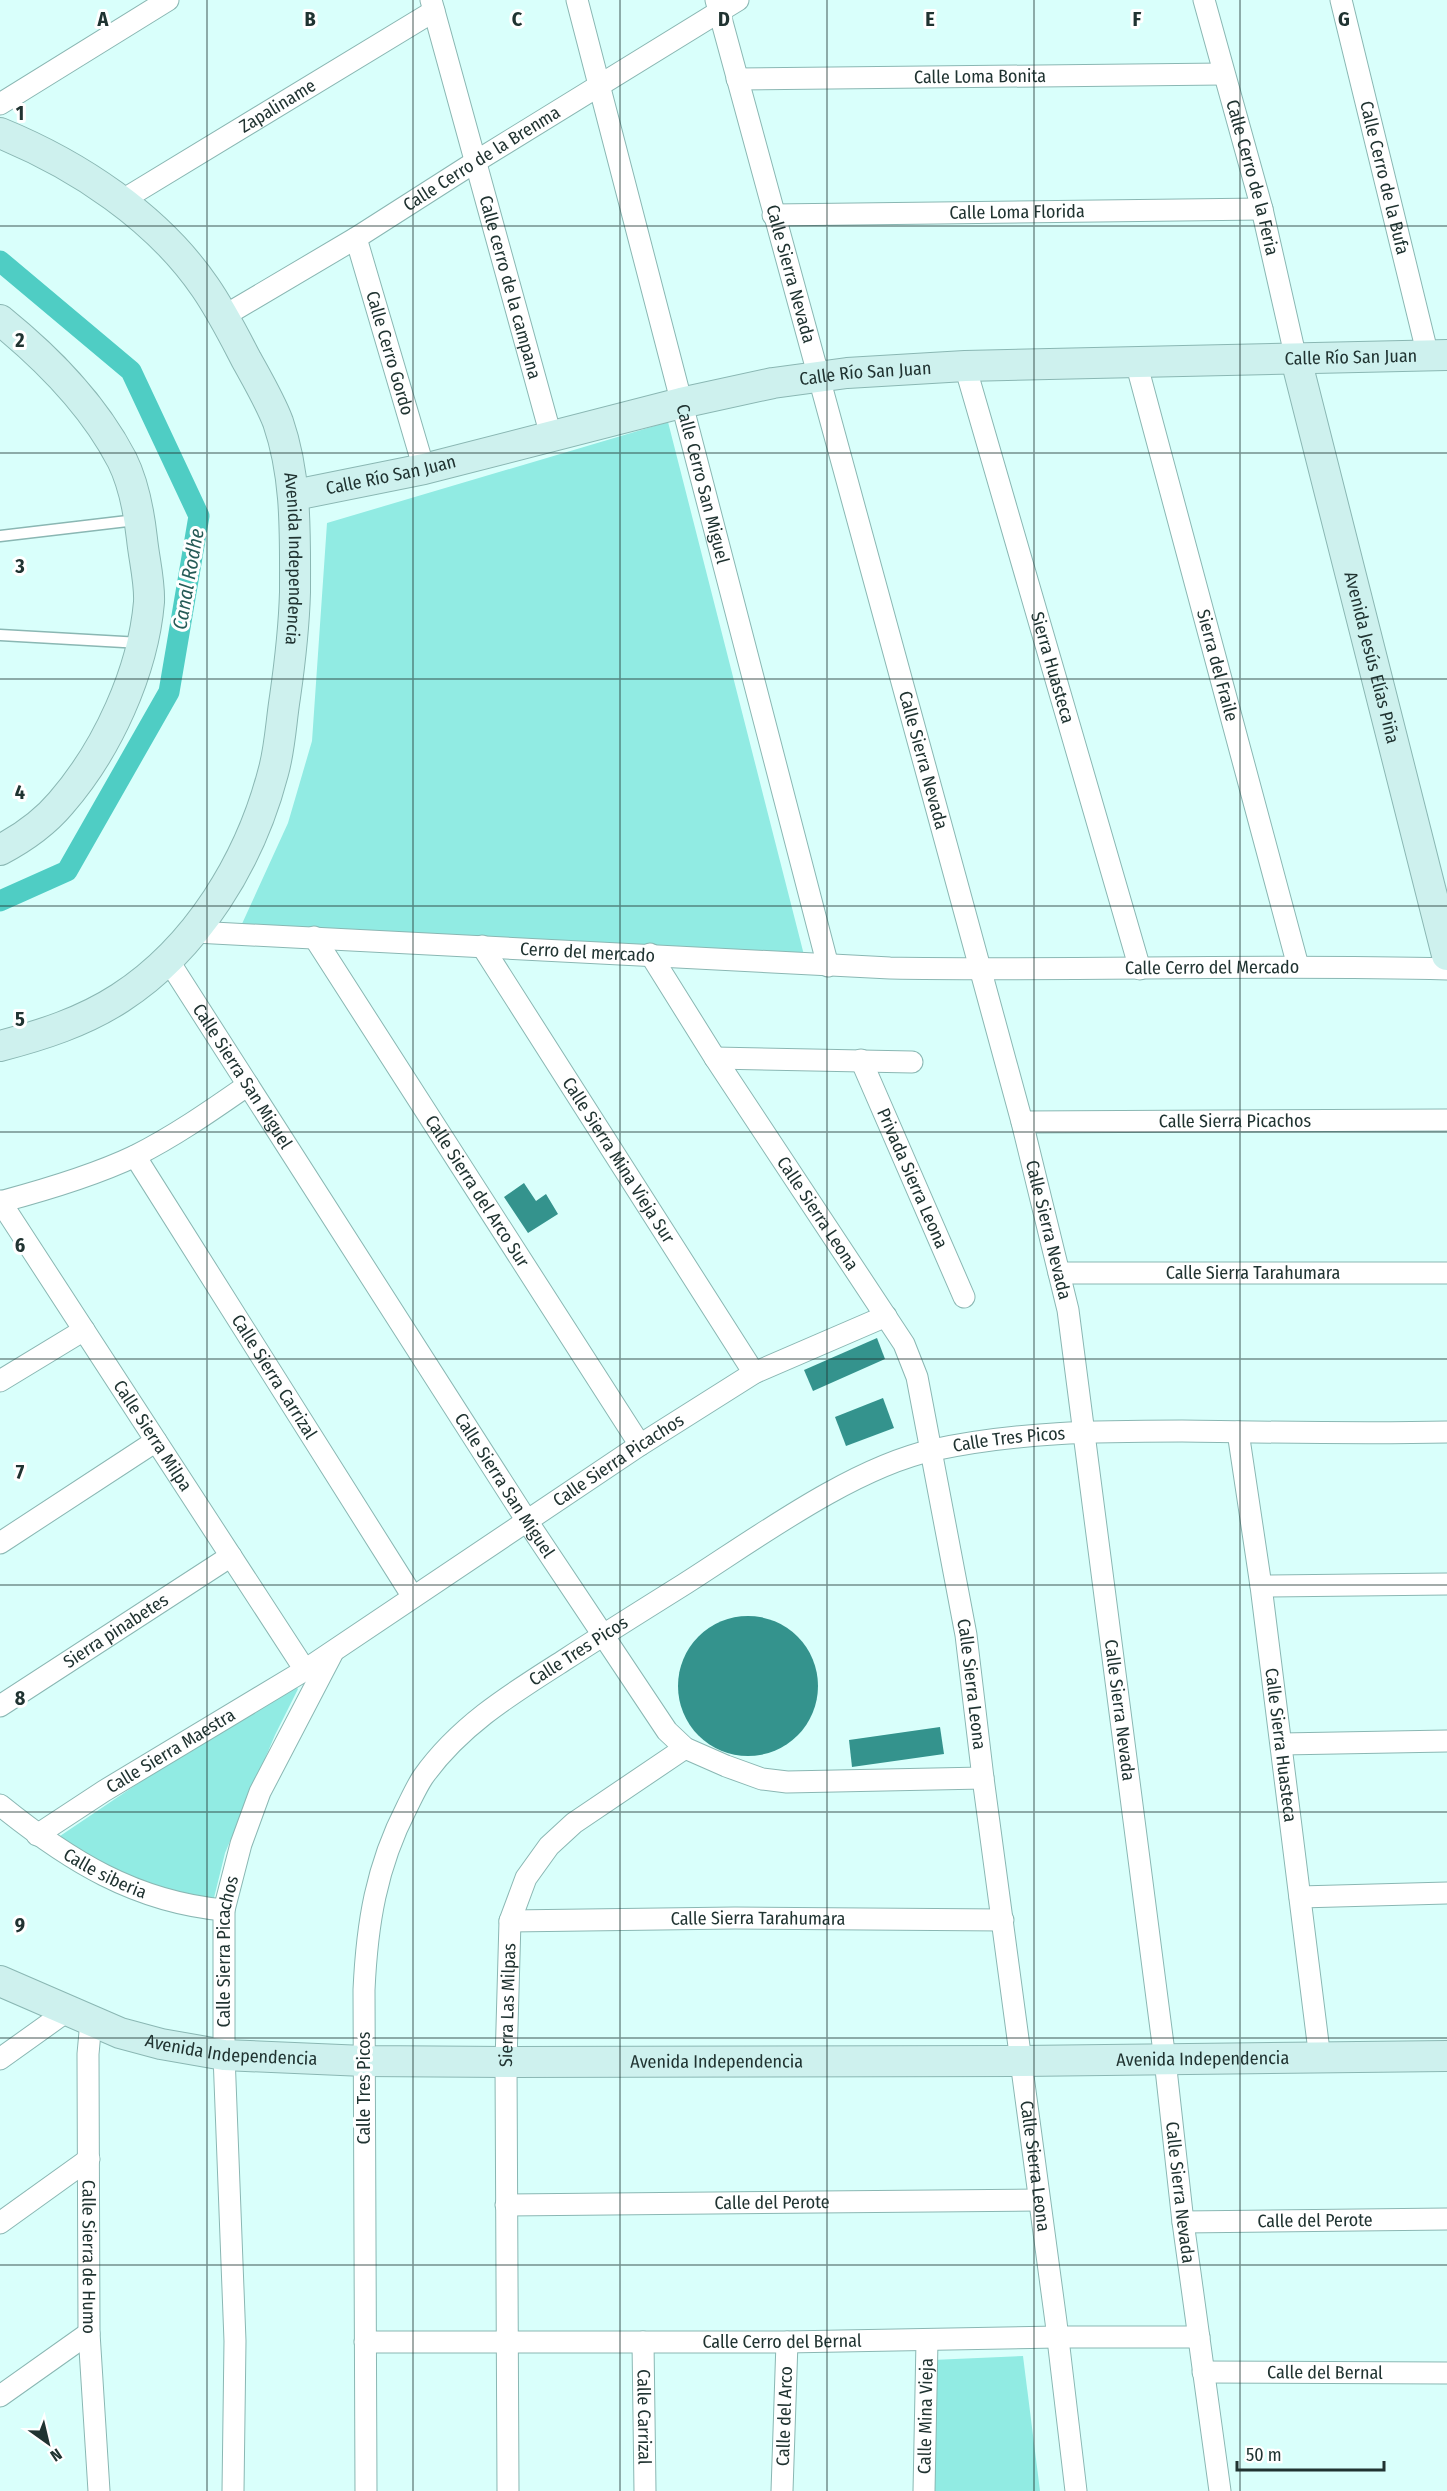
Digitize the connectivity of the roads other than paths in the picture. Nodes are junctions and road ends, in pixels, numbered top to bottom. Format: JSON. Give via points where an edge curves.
{"nodes":[{"id":1,"x":168,"y":0,"type":"edge"},
{"id":2,"x":577,"y":0,"type":"edge"},
{"id":3,"x":1204,"y":0,"type":"edge"},
{"id":4,"x":1341,"y":0,"type":"edge"},
{"id":5,"x":724,"y":4,"type":"edge"},
{"id":6,"x":433,"y":5,"type":"edge"},
{"id":7,"x":1223,"y":74,"type":"junction"},
{"id":8,"x":737,"y":79,"type":"junction"},
{"id":9,"x":599,"y":85,"type":"junction"},
{"id":10,"x":0,"y":104,"type":"edge"},
{"id":11,"x":0,"y":133,"type":"edge"},
{"id":12,"x":475,"y":162,"type":"junction"},
{"id":13,"x":121,"y":201,"type":"junction"},
{"id":14,"x":1262,"y":208,"type":"junction"},
{"id":15,"x":773,"y":215,"type":"junction"},
{"id":16,"x":356,"y":238,"type":"junction"},
{"id":17,"x":224,"y":316,"type":"junction"},
{"id":18,"x":0,"y":320,"type":"edge"},
{"id":19,"x":1438,"y":356,"type":"edge"},
{"id":20,"x":1296,"y":358,"type":"junction"},
{"id":21,"x":1137,"y":362,"type":"junction"},
{"id":22,"x":964,"y":366,"type":"junction"},
{"id":23,"x":819,"y":377,"type":"junction"},
{"id":24,"x":681,"y":402,"type":"junction"},
{"id":25,"x":551,"y":436,"type":"junction"},
{"id":26,"x":424,"y":469,"type":"junction"},
{"id":27,"x":295,"y":495,"type":"junction"},
{"id":28,"x":140,"y":519,"type":"junction"},
{"id":29,"x":0,"y":536,"type":"edge"},
{"id":30,"x":0,"y":635,"type":"edge"},
{"id":31,"x":144,"y":643,"type":"junction"},
{"id":32,"x":0,"y":850,"type":"edge"},
{"id":33,"x":195,"y":932,"type":"junction"},
{"id":34,"x":314,"y":937,"type":"junction"},
{"id":35,"x":1445,"y":938,"type":"edge"},
{"id":36,"x":482,"y":946,"type":"junction"},
{"id":37,"x":650,"y":954,"type":"junction"},
{"id":38,"x":168,"y":960,"type":"junction"},
{"id":39,"x":828,"y":966,"type":"junction"},
{"id":40,"x":1299,"y":966,"type":"junction"},
{"id":41,"x":979,"y":969,"type":"junction"},
{"id":42,"x":1140,"y":969,"type":"junction"},
{"id":43,"x":1447,"y":969,"type":"edge"},
{"id":44,"x":0,"y":1046,"type":"edge"},
{"id":45,"x":715,"y":1058,"type":"junction"},
{"id":46,"x":861,"y":1060,"type":"junction"},
{"id":47,"x":912,"y":1062,"type":"dead end"},
{"id":48,"x":248,"y":1085,"type":"junction"},
{"id":49,"x":1447,"y":1120,"type":"edge"},
{"id":50,"x":1022,"y":1122,"type":"junction"},
{"id":51,"x":135,"y":1156,"type":"junction"},
{"id":52,"x":0,"y":1202,"type":"edge"},
{"id":53,"x":1059,"y":1273,"type":"junction"},
{"id":54,"x":1447,"y":1274,"type":"edge"},
{"id":55,"x":964,"y":1297,"type":"dead end"},
{"id":56,"x":886,"y":1316,"type":"junction"},
{"id":57,"x":84,"y":1330,"type":"junction"},
{"id":58,"x":754,"y":1373,"type":"junction"},
{"id":59,"x":0,"y":1381,"type":"edge"},
{"id":60,"x":1082,"y":1431,"type":"junction"},
{"id":61,"x":1238,"y":1432,"type":"junction"},
{"id":62,"x":1447,"y":1432,"type":"edge"},
{"id":63,"x":156,"y":1441,"type":"junction"},
{"id":64,"x":640,"y":1445,"type":"junction"},
{"id":65,"x":930,"y":1451,"type":"junction"},
{"id":66,"x":527,"y":1521,"type":"junction"},
{"id":67,"x":0,"y":1543,"type":"edge"},
{"id":68,"x":231,"y":1556,"type":"junction"},
{"id":69,"x":1447,"y":1584,"type":"edge"},
{"id":70,"x":1261,"y":1586,"type":"junction"},
{"id":71,"x":413,"y":1597,"type":"junction"},
{"id":72,"x":603,"y":1635,"type":"junction"},
{"id":73,"x":334,"y":1650,"type":"junction"},
{"id":74,"x":305,"y":1670,"type":"junction"},
{"id":75,"x":0,"y":1706,"type":"edge"},
{"id":76,"x":1447,"y":1741,"type":"edge"},
{"id":77,"x":1282,"y":1744,"type":"junction"},
{"id":78,"x":685,"y":1749,"type":"junction"},
{"id":79,"x":982,"y":1778,"type":"junction"},
{"id":80,"x":0,"y":1805,"type":"edge"},
{"id":81,"x":37,"y":1835,"type":"junction"},
{"id":82,"x":1447,"y":1893,"type":"edge"},
{"id":83,"x":1300,"y":1897,"type":"junction"},
{"id":84,"x":224,"y":1910,"type":"junction"},
{"id":85,"x":1003,"y":1920,"type":"junction"},
{"id":86,"x":510,"y":1921,"type":"junction"},
{"id":87,"x":0,"y":1981,"type":"edge"},
{"id":88,"x":79,"y":2016,"type":"junction"},
{"id":89,"x":224,"y":2055,"type":"junction"},
{"id":90,"x":1447,"y":2056,"type":"edge"},
{"id":91,"x":1320,"y":2059,"type":"junction"},
{"id":92,"x":0,"y":2060,"type":"edge"},
{"id":93,"x":1165,"y":2060,"type":"junction"},
{"id":94,"x":364,"y":2061,"type":"junction"},
{"id":95,"x":1022,"y":2061,"type":"junction"},
{"id":96,"x":506,"y":2062,"type":"junction"},
{"id":97,"x":89,"y":2159,"type":"junction"},
{"id":98,"x":1038,"y":2200,"type":"junction"},
{"id":99,"x":506,"y":2205,"type":"junction"},
{"id":100,"x":1447,"y":2219,"type":"edge"},
{"id":101,"x":1183,"y":2222,"type":"junction"},
{"id":102,"x":0,"y":2223,"type":"edge"},
{"id":103,"x":89,"y":2333,"type":"junction"},
{"id":104,"x":1058,"y":2337,"type":"junction"},
{"id":105,"x":1198,"y":2337,"type":"junction"},
{"id":106,"x":927,"y":2341,"type":"junction"},
{"id":107,"x":365,"y":2342,"type":"junction"},
{"id":108,"x":643,"y":2342,"type":"junction"},
{"id":109,"x":787,"y":2342,"type":"junction"},
{"id":110,"x":506,"y":2343,"type":"junction"},
{"id":111,"x":1203,"y":2372,"type":"junction"},
{"id":112,"x":1447,"y":2373,"type":"edge"},
{"id":113,"x":0,"y":2396,"type":"edge"},
{"id":114,"x":99,"y":2491,"type":"edge"},
{"id":115,"x":233,"y":2491,"type":"edge"},
{"id":116,"x":366,"y":2491,"type":"edge"},
{"id":117,"x":508,"y":2491,"type":"edge"},
{"id":118,"x":645,"y":2491,"type":"edge"},
{"id":119,"x":782,"y":2491,"type":"edge"},
{"id":120,"x":924,"y":2491,"type":"edge"},
{"id":121,"x":1076,"y":2491,"type":"edge"},
{"id":122,"x":1220,"y":2491,"type":"edge"}],
"edges":[{"from":1,"to":10,"type":"street"},
{"from":2,"to":9,"type":"street","name":"Calle Cerro San Miguel"},
{"from":3,"to":7,"type":"street","name":"Calle Cerro de la Feria"},
{"from":4,"to":19,"type":"street","name":"Calle Cerro de la Bufa"},
{"from":5,"to":8,"type":"street","name":"Calle Sierra Nevada"},
{"from":5,"to":9,"type":"street","name":"Calle Cerro de la Brenma"},
{"from":6,"to":12,"type":"street","name":"Calle cerro de la campana"},
{"from":6,"to":13,"type":"street","name":"Zapaliname"},
{"from":7,"to":8,"type":"street","name":"Calle Loma Bonita"},
{"from":7,"to":14,"type":"street","name":"Calle Cerro de la Feria"},
{"from":8,"to":15,"type":"street","name":"Calle Sierra Nevada"},
{"from":9,"to":12,"type":"street","name":"Calle Cerro de la Brenma"},
{"from":9,"to":24,"type":"street","name":"Calle Cerro San Miguel"},
{"from":11,"to":13,"type":"street","name":"Avenida Independencia","via":[[60,160]]},
{"from":12,"to":16,"type":"street","name":"Calle Cerro de la Brenma"},
{"from":12,"to":25,"type":"street","name":"Calle cerro de la campana"},
{"from":13,"to":17,"type":"street","name":"Avenida Independencia","via":[[181,257]]},
{"from":14,"to":15,"type":"street","name":"Calle Loma Florida"},
{"from":14,"to":20,"type":"street","name":"Calle Cerro de la Feria"},
{"from":15,"to":23,"type":"street","name":"Calle Sierra Nevada"},
{"from":16,"to":17,"type":"street","name":"Calle Cerro de la Brenma"},
{"from":16,"to":26,"type":"street","name":"Calle Cerro Gordo"},
{"from":17,"to":27,"type":"street","name":"Avenida Independencia","via":[[278,423]]},
{"from":18,"to":28,"type":"street","via":[[60,374],[86,404],[122,460]]},
{"from":19,"to":20,"type":"street","name":"Calle Río San Juan"},
{"from":20,"to":21,"type":"street","name":"Calle Río San Juan"},
{"from":20,"to":35,"type":"street","name":"Avenida Jesús Elías Piña"},
{"from":21,"to":22,"type":"street","name":"Calle Río San Juan"},
{"from":21,"to":40,"type":"street","name":"Sierra del Fraile"},
{"from":22,"to":23,"type":"street","name":"Calle Río San Juan","via":[[884,369]]},
{"from":22,"to":42,"type":"street","name":"Sierra Huasteca"},
{"from":23,"to":24,"type":"street","name":"Calle Río San Juan"},
{"from":23,"to":41,"type":"street","name":"Calle Sierra Nevada"},
{"from":24,"to":25,"type":"street","name":"Calle Río San Juan"},
{"from":24,"to":39,"type":"street","name":"Calle Cerro San Miguel"},
{"from":25,"to":26,"type":"street","name":"Calle Río San Juan"},
{"from":26,"to":27,"type":"street","name":"Calle Río San Juan"},
{"from":27,"to":33,"type":"street","name":"Avenida Independencia","via":[[294,635],[274,770],[262,810],[240,859]]},
{"from":28,"to":29,"type":"lane"},
{"from":28,"to":31,"type":"street","via":[[149,599]]},
{"from":30,"to":31,"type":"lane"},
{"from":31,"to":32,"type":"street","via":[[113,724],[84,771],[60,805]]},
{"from":33,"to":34,"type":"street","name":"Cerro del mercado"},
{"from":33,"to":38,"type":"street","name":"Avenida Independencia"},
{"from":34,"to":36,"type":"street","name":"Cerro del mercado"},
{"from":34,"to":64,"type":"street","name":"Calle Sierra del Arco Sur"},
{"from":36,"to":37,"type":"street","name":"Cerro del mercado"},
{"from":36,"to":58,"type":"street","name":"Calle Sierra Mina Vieja Sur"},
{"from":37,"to":39,"type":"street","name":"Cerro del mercado"},
{"from":37,"to":45,"type":"street","name":"Calle Sierra Leona"},
{"from":38,"to":44,"type":"street","name":"Avenida Independencia","via":[[121,998],[94,1013]]},
{"from":38,"to":48,"type":"street","name":"Calle Sierra San Miguel"},
{"from":39,"to":41,"type":"street","name":"Cerro del mercado"},
{"from":40,"to":42,"type":"street","name":"Calle Cerro del Mercado"},
{"from":40,"to":43,"type":"street","name":"Calle Cerro del Mercado"},
{"from":41,"to":42,"type":"street","name":"Calle Cerro del Mercado"},
{"from":41,"to":50,"type":"street","name":"Calle Sierra Nevada"},
{"from":45,"to":46,"type":"street"},
{"from":45,"to":56,"type":"street","name":"Calle Sierra Leona"},
{"from":46,"to":47,"type":"street"},
{"from":46,"to":55,"type":"street","name":"Privada Sierra Leona"},
{"from":48,"to":51,"type":"street","via":[[176,1134]]},
{"from":48,"to":66,"type":"street","name":"Calle Sierra San Miguel"},
{"from":49,"to":50,"type":"street","name":"Calle Sierra Picachos"},
{"from":50,"to":53,"type":"street","name":"Calle Sierra Nevada"},
{"from":51,"to":52,"type":"street"},
{"from":51,"to":71,"type":"street","name":"Calle Sierra Carrizal"},
{"from":52,"to":57,"type":"street","name":"Calle Sierra Milpa"},
{"from":53,"to":54,"type":"street","name":"Calle Sierra Tarahumara"},
{"from":53,"to":60,"type":"street","name":"Calle Sierra Nevada","via":[[1068,1310]]},
{"from":56,"to":58,"type":"street","name":"Calle Sierra Picachos"},
{"from":56,"to":65,"type":"street","name":"Calle Sierra Leona","via":[[904,1344],[917,1377]]},
{"from":57,"to":59,"type":"street"},
{"from":57,"to":63,"type":"street","name":"Calle Sierra Milpa"},
{"from":58,"to":64,"type":"street","name":"Calle Sierra Picachos"},
{"from":60,"to":61,"type":"street","name":"Calle Tres Picos"},
{"from":60,"to":65,"type":"street","name":"Calle Tres Picos","via":[[1003,1438]]},
{"from":60,"to":93,"type":"street","name":"Calle Sierra Nevada"},
{"from":61,"to":62,"type":"street","name":"Calle Tres Picos"},
{"from":61,"to":70,"type":"street","name":"Calle Sierra Huasteca"},
{"from":63,"to":67,"type":"street"},
{"from":63,"to":68,"type":"street","name":"Calle Sierra Milpa"},
{"from":64,"to":66,"type":"street","name":"Calle Sierra Picachos"},
{"from":65,"to":72,"type":"street","name":"Calle Tres Picos","via":[[864,1476],[810,1505]]},
{"from":65,"to":79,"type":"street","name":"Calle Sierra Leona","via":[[966,1635]]},
{"from":66,"to":71,"type":"street","name":"Calle Sierra Picachos"},
{"from":66,"to":72,"type":"street","name":"Calle Sierra San Miguel"},
{"from":68,"to":74,"type":"street","name":"Calle Sierra Milpa"},
{"from":68,"to":75,"type":"street","name":"Sierra pinabetes"},
{"from":69,"to":70,"type":"street"},
{"from":70,"to":77,"type":"street","name":"Calle Sierra Huasteca"},
{"from":71,"to":73,"type":"street","name":"Calle Sierra Picachos"},
{"from":72,"to":78,"type":"street","name":"Calle Sierra San Miguel","via":[[666,1731]]},
{"from":72,"to":94,"type":"street","name":"Calle Tres Picos","via":[[493,1707],[460,1734],[422,1779],[395,1831],[379,1874],[366,1937]]},
{"from":73,"to":74,"type":"street","name":"Calle Sierra Picachos"},
{"from":73,"to":84,"type":"street","name":"Calle Sierra Picachos","via":[[260,1792]]},
{"from":74,"to":81,"type":"street","name":"Calle Sierra Maestra"},
{"from":76,"to":77,"type":"street"},
{"from":77,"to":83,"type":"street","name":"Calle Sierra Huasteca"},
{"from":78,"to":79,"type":"street","name":"Calle Sierra San Miguel","via":[[762,1779],[787,1782]]},
{"from":78,"to":86,"type":"street","name":"Sierra Las Milpas","via":[[574,1823],[549,1846],[526,1878]]},
{"from":79,"to":85,"type":"street","name":"Calle Sierra Leona"},
{"from":80,"to":81,"type":"street","name":"Calle siberia"},
{"from":81,"to":84,"type":"street","name":"Calle siberia","via":[[88,1869],[135,1889],[194,1908]]},
{"from":82,"to":83,"type":"street"},
{"from":83,"to":91,"type":"street","name":"Calle Sierra Huasteca"},
{"from":84,"to":89,"type":"street","name":"Calle Sierra Picachos"},
{"from":85,"to":86,"type":"street","name":"Calle Sierra Tarahumara"},
{"from":85,"to":95,"type":"street","name":"Calle Sierra Leona"},
{"from":86,"to":96,"type":"street","name":"Sierra Las Milpas"},
{"from":87,"to":88,"type":"street","name":"Avenida Independencia"},
{"from":88,"to":89,"type":"street","name":"Avenida Independencia","via":[[120,2033]]},
{"from":88,"to":92,"type":"street"},
{"from":88,"to":97,"type":"street","name":"Calle Sierra de Humo","via":[[88,2054]]},
{"from":89,"to":94,"type":"street","name":"Avenida Independencia"},
{"from":89,"to":115,"type":"street","name":"Calle Sierra Picachos","via":[[235,2341]]},
{"from":90,"to":91,"type":"street","name":"Avenida Independencia"},
{"from":91,"to":93,"type":"street","name":"Avenida Independencia"},
{"from":93,"to":95,"type":"street","name":"Avenida Independencia"},
{"from":93,"to":101,"type":"street","name":"Calle Sierra Nevada"},
{"from":94,"to":96,"type":"street","name":"Avenida Independencia"},
{"from":94,"to":107,"type":"street","name":"Calle Tres Picos"},
{"from":95,"to":96,"type":"street","name":"Avenida Independencia"},
{"from":95,"to":98,"type":"street","name":"Calle Sierra Leona"},
{"from":96,"to":99,"type":"street","name":"Sierra Las Milpas"},
{"from":97,"to":102,"type":"street"},
{"from":97,"to":103,"type":"street","name":"Calle Sierra de Humo"},
{"from":98,"to":99,"type":"street","name":"Calle del Perote"},
{"from":98,"to":104,"type":"street","name":"Calle Sierra Leona"},
{"from":99,"to":110,"type":"street","name":"Sierra Las Milpas"},
{"from":100,"to":101,"type":"street","name":"Calle del Perote"},
{"from":101,"to":105,"type":"street","name":"Calle Sierra Nevada"},
{"from":103,"to":113,"type":"street"},
{"from":103,"to":114,"type":"street","name":"Calle Sierra de Humo"},
{"from":104,"to":105,"type":"street","name":"Calle Cerro del Bernal"},
{"from":104,"to":106,"type":"street","name":"Calle Cerro del Bernal"},
{"from":104,"to":121,"type":"street","name":"Calle Sierra Leona"},
{"from":105,"to":111,"type":"street","name":"Calle Sierra Nevada"},
{"from":106,"to":109,"type":"street","name":"Calle Cerro del Bernal"},
{"from":106,"to":120,"type":"street","name":"Calle Mina Vieja"},
{"from":107,"to":110,"type":"street","name":"Calle Cerro del Bernal"},
{"from":107,"to":116,"type":"street","name":"Calle Tres Picos"},
{"from":108,"to":109,"type":"street","name":"Calle Cerro del Bernal"},
{"from":108,"to":110,"type":"street","name":"Calle Cerro del Bernal"},
{"from":108,"to":118,"type":"street","name":"Calle Carrizal"},
{"from":109,"to":119,"type":"street","name":"Calle del Arco"},
{"from":110,"to":117,"type":"street","name":"Sierra Las Milpas"},
{"from":111,"to":112,"type":"street","name":"Calle del Bernal"},
{"from":111,"to":122,"type":"street","name":"Calle Sierra Nevada"}]}
